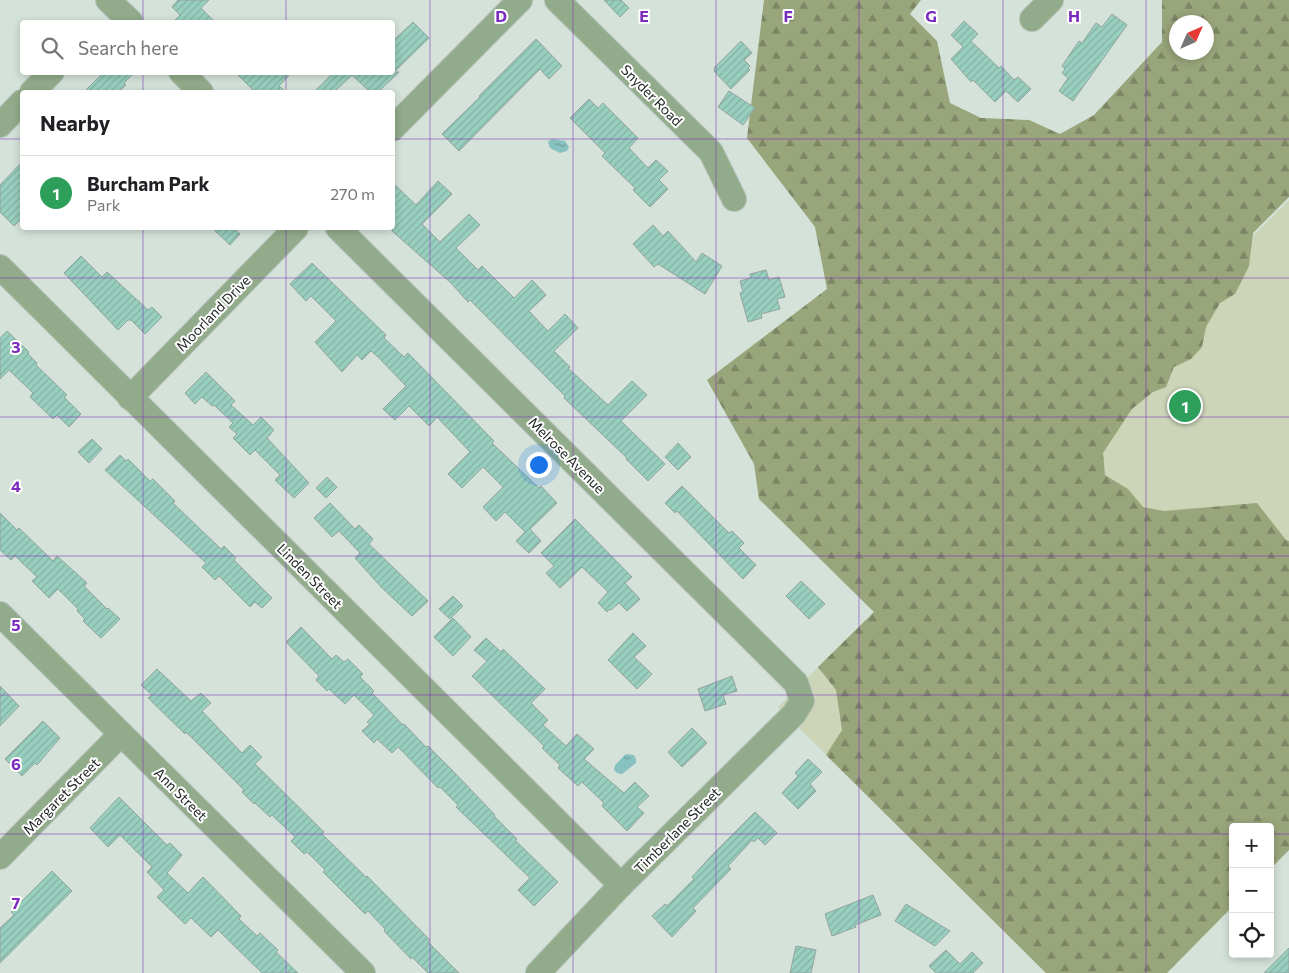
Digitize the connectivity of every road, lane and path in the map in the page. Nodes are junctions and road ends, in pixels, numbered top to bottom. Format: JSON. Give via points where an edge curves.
{"nodes":[{"id":1,"x":520,"y":0,"type":"edge"},
{"id":2,"x":557,"y":0,"type":"edge"},
{"id":3,"x":1051,"y":0,"type":"edge"},
{"id":4,"x":1032,"y":19,"type":"dead end"},
{"id":5,"x":49,"y":75,"type":"edge"},
{"id":6,"x":183,"y":75,"type":"edge"},
{"id":7,"x":34,"y":90,"type":"edge"},
{"id":8,"x":198,"y":90,"type":"edge"},
{"id":9,"x":20,"y":104,"type":"edge"},
{"id":10,"x":0,"y":125,"type":"edge"},
{"id":11,"x":395,"y":126,"type":"edge"},
{"id":12,"x":734,"y":199,"type":"dead end"},
{"id":13,"x":294,"y":230,"type":"edge"},
{"id":14,"x":340,"y":230,"type":"edge"},
{"id":15,"x":0,"y":267,"type":"edge"},
{"id":16,"x":130,"y":398,"type":"junction"},
{"id":17,"x":0,"y":614,"type":"edge"},
{"id":18,"x":796,"y":683,"type":"joint"},
{"id":19,"x":122,"y":734,"type":"junction"},
{"id":20,"x":0,"y":857,"type":"edge"},
{"id":21,"x":621,"y":885,"type":"junction"},
{"id":22,"x":363,"y":973,"type":"edge"},
{"id":23,"x":538,"y":973,"type":"edge"}],
"edges":[{"from":1,"to":11,"type":"street"},
{"from":2,"to":12,"type":"street","name":"Snyder Road","via":[[711,152]]},
{"from":3,"to":4,"type":"street"},
{"from":5,"to":7,"type":"street"},
{"from":6,"to":8,"type":"street"},
{"from":9,"to":10,"type":"street"},
{"from":13,"to":16,"type":"street","name":"Moorland Drive"},
{"from":14,"to":18,"type":"street","name":"Melrose Avenue"},
{"from":15,"to":16,"type":"street","name":"Linden Street"},
{"from":16,"to":21,"type":"street","name":"Linden Street"},
{"from":17,"to":19,"type":"street","name":"Ann Street"},
{"from":18,"to":21,"type":"street","name":"Timberlane Street","via":[[802,701],[794,714]]},
{"from":19,"to":20,"type":"street","name":"Margaret Street"},
{"from":19,"to":22,"type":"street","name":"Ann Street"},
{"from":21,"to":23,"type":"street","name":"Timberlane Street"}]}
